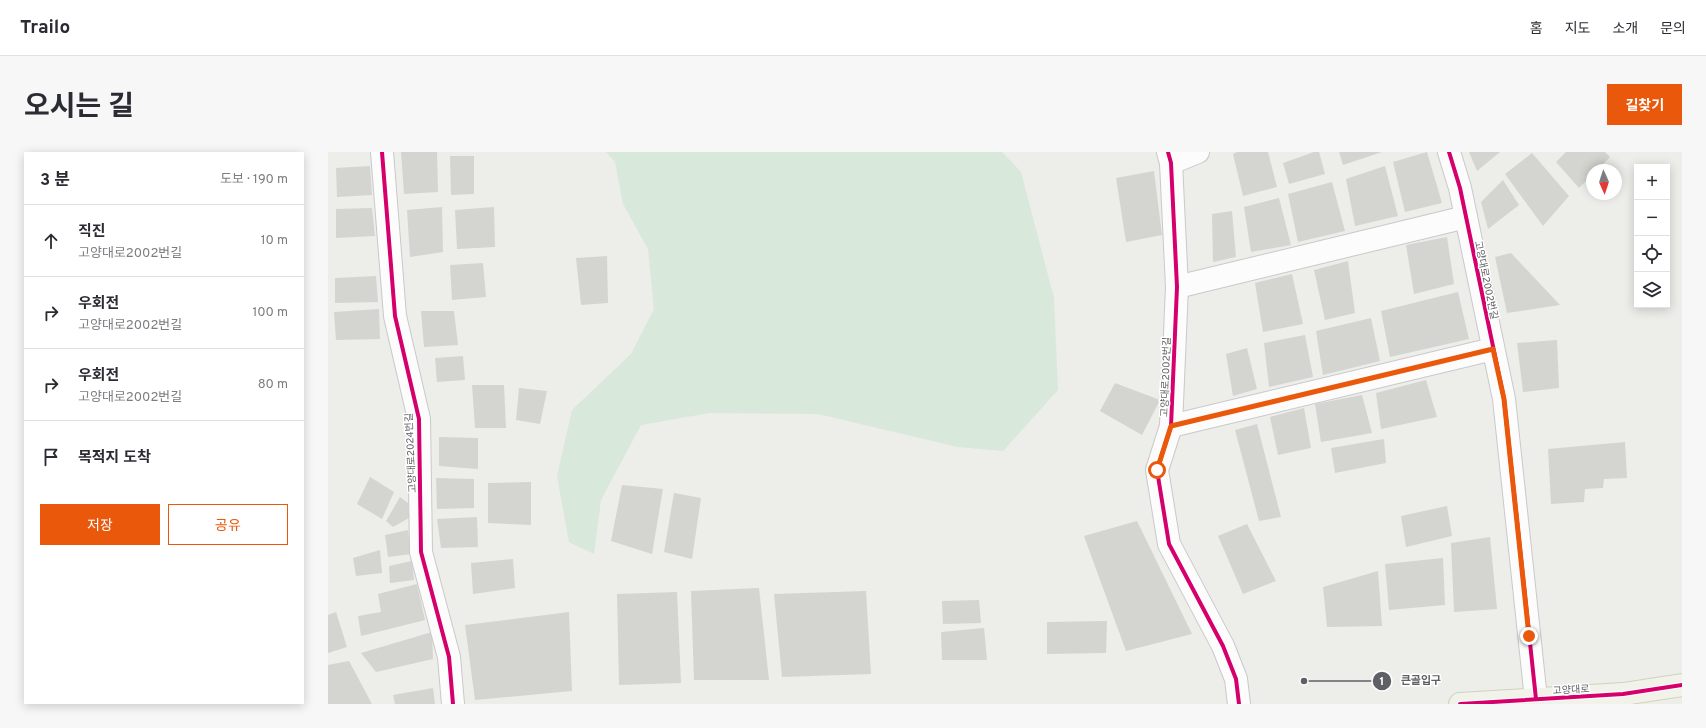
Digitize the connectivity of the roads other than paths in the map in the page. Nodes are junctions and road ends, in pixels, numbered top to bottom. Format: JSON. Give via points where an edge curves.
{"nodes":[{"id":1,"x":382,"y":152,"type":"edge"},
{"id":2,"x":1198,"y":152,"type":"edge"},
{"id":3,"x":1449,"y":152,"type":"edge"},
{"id":4,"x":1169,"y":158,"type":"edge"},
{"id":5,"x":1466,"y":217,"type":"junction"},
{"id":6,"x":1177,"y":287,"type":"junction"},
{"id":7,"x":1493,"y":349,"type":"junction"},
{"id":8,"x":1171,"y":426,"type":"junction"},
{"id":9,"x":1682,"y":685,"type":"edge"},
{"id":10,"x":1536,"y":699,"type":"junction"},
{"id":11,"x":453,"y":704,"type":"edge"},
{"id":12,"x":1239,"y":704,"type":"edge"},
{"id":13,"x":1460,"y":704,"type":"edge"}],
"edges":[{"from":1,"to":11,"type":"street","name":"고양대로2024번길","via":[[395,316],[419,419],[421,552],[450,657]]},
{"from":2,"to":4,"type":"street","name":"고양대로2002번길"},
{"from":3,"to":5,"type":"street","name":"고양대로2002번길"},
{"from":4,"to":6,"type":"street","name":"고양대로2002번길"},
{"from":5,"to":6,"type":"street"},
{"from":5,"to":7,"type":"street","name":"고양대로2002번길"},
{"from":6,"to":8,"type":"street","name":"고양대로2002번길"},
{"from":7,"to":8,"type":"street","name":"고양대로2002번길"},
{"from":7,"to":10,"type":"street","name":"고양대로2002번길","via":[[1504,399]]},
{"from":8,"to":12,"type":"street","name":"고양대로2002번길","via":[[1157,470],[1169,544],[1223,646],[1236,679]]},
{"from":9,"to":10,"type":"main road","name":"고양대로","via":[[1623,694]]},
{"from":10,"to":13,"type":"main road","name":"고양대로"}]}
